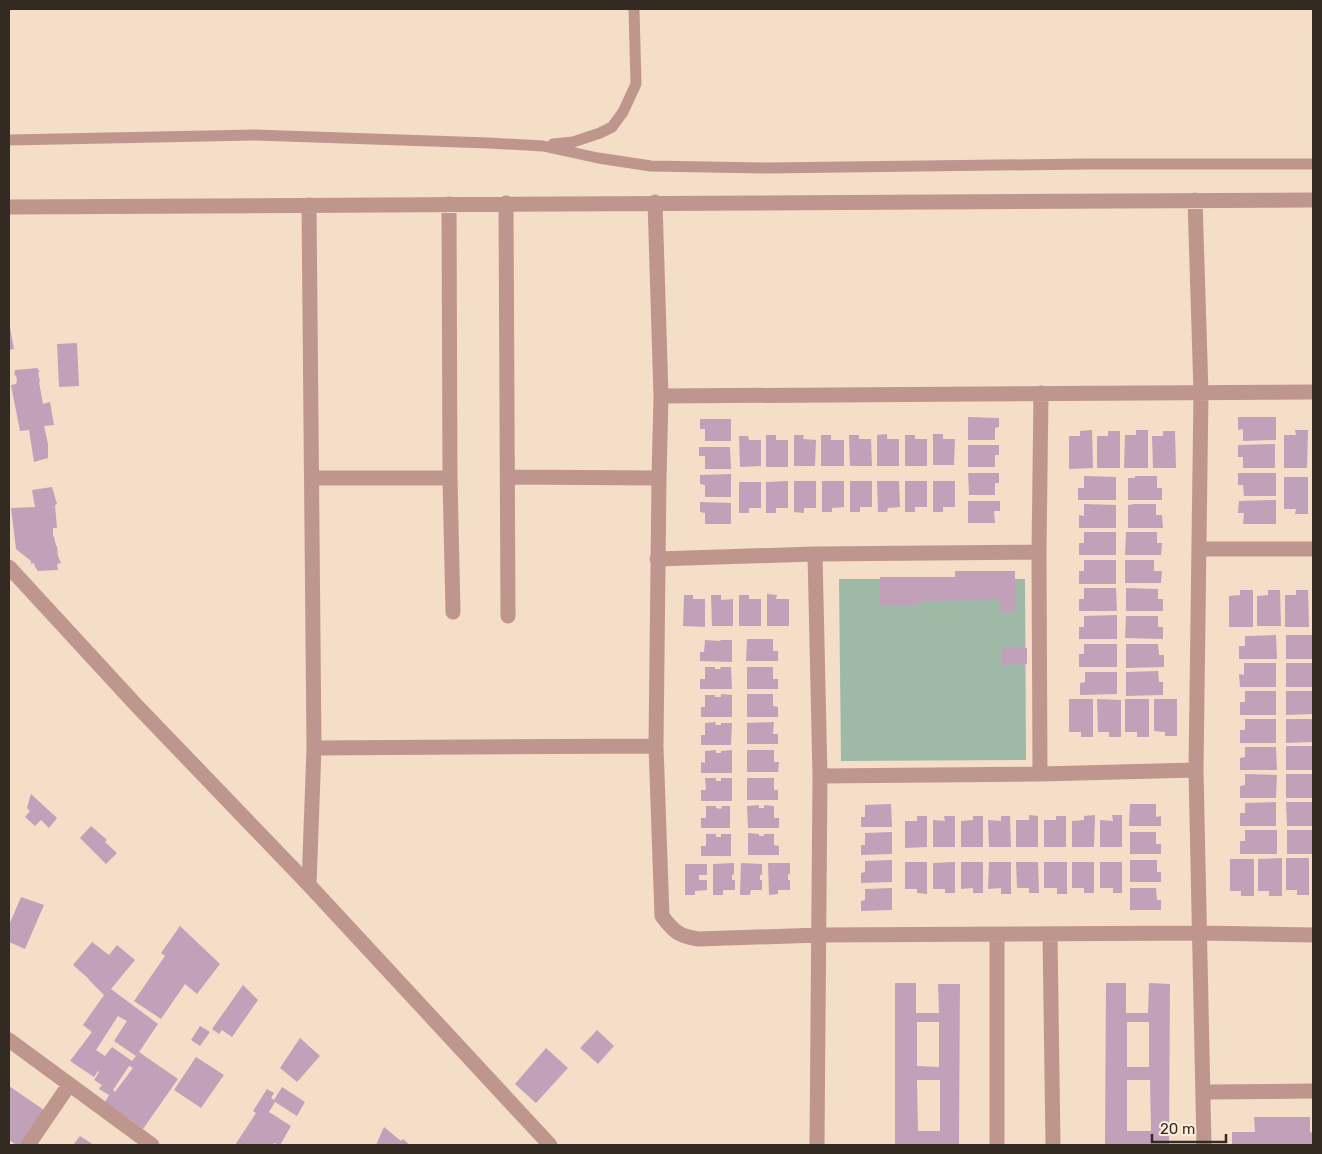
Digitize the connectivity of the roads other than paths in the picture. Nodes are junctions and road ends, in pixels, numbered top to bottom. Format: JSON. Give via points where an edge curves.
{"nodes":[{"id":1,"x":634,"y":9,"type":"edge"},
{"id":2,"x":9,"y":140,"type":"edge"},
{"id":3,"x":543,"y":146,"type":"junction"},
{"id":4,"x":1313,"y":164,"type":"edge"},
{"id":5,"x":1195,"y":200,"type":"junction"},
{"id":6,"x":1313,"y":200,"type":"edge"},
{"id":7,"x":655,"y":202,"type":"junction"},
{"id":8,"x":506,"y":203,"type":"junction"},
{"id":9,"x":449,"y":204,"type":"junction"},
{"id":10,"x":309,"y":205,"type":"junction"},
{"id":11,"x":9,"y":207,"type":"edge"},
{"id":12,"x":1201,"y":392,"type":"junction"},
{"id":13,"x":1313,"y":392,"type":"edge"},
{"id":14,"x":1040,"y":393,"type":"junction"},
{"id":15,"x":661,"y":396,"type":"junction"},
{"id":16,"x":509,"y":477,"type":"junction"},
{"id":17,"x":312,"y":478,"type":"junction"},
{"id":18,"x":450,"y":478,"type":"junction"},
{"id":19,"x":658,"y":478,"type":"junction"},
{"id":20,"x":1199,"y":549,"type":"junction"},
{"id":21,"x":1313,"y":549,"type":"edge"},
{"id":22,"x":1039,"y":552,"type":"junction"},
{"id":23,"x":815,"y":554,"type":"junction"},
{"id":24,"x":657,"y":558,"type":"junction"},
{"id":25,"x":9,"y":567,"type":"edge"},
{"id":26,"x":453,"y":612,"type":"dead end"},
{"id":27,"x":508,"y":616,"type":"dead end"},
{"id":28,"x":656,"y":746,"type":"junction"},
{"id":29,"x":314,"y":748,"type":"junction"},
{"id":30,"x":1196,"y":770,"type":"junction"},
{"id":31,"x":1040,"y":774,"type":"junction"},
{"id":32,"x":820,"y":776,"type":"junction"},
{"id":33,"x":309,"y":885,"type":"junction"},
{"id":34,"x":1200,"y":933,"type":"junction"},
{"id":35,"x":1050,"y":934,"type":"junction"},
{"id":36,"x":819,"y":935,"type":"junction"},
{"id":37,"x":997,"y":935,"type":"junction"},
{"id":38,"x":1313,"y":935,"type":"edge"},
{"id":39,"x":9,"y":1040,"type":"edge"},
{"id":40,"x":69,"y":1085,"type":"junction"},
{"id":41,"x":1313,"y":1091,"type":"edge"},
{"id":42,"x":1204,"y":1092,"type":"junction"},
{"id":43,"x":28,"y":1145,"type":"edge"},
{"id":44,"x":152,"y":1145,"type":"edge"},
{"id":45,"x":550,"y":1145,"type":"edge"},
{"id":46,"x":817,"y":1145,"type":"edge"},
{"id":47,"x":997,"y":1145,"type":"edge"},
{"id":48,"x":1052,"y":1145,"type":"edge"},
{"id":49,"x":1204,"y":1145,"type":"edge"}],
"edges":[{"from":1,"to":3,"type":"lane","via":[[636,84],[622,112],[612,127],[600,133],[573,142]]},
{"from":2,"to":3,"type":"lane","via":[[255,135]]},
{"from":3,"to":4,"type":"lane","via":[[598,158],[661,166]]},
{"from":5,"to":6,"type":"street"},
{"from":5,"to":7,"type":"street"},
{"from":5,"to":12,"type":"street"},
{"from":7,"to":8,"type":"street"},
{"from":7,"to":15,"type":"street"},
{"from":8,"to":9,"type":"street"},
{"from":8,"to":16,"type":"street"},
{"from":9,"to":10,"type":"street"},
{"from":9,"to":18,"type":"street"},
{"from":10,"to":11,"type":"street"},
{"from":10,"to":17,"type":"street"},
{"from":12,"to":13,"type":"street"},
{"from":12,"to":14,"type":"street"},
{"from":12,"to":20,"type":"street"},
{"from":14,"to":15,"type":"street"},
{"from":14,"to":22,"type":"street"},
{"from":15,"to":19,"type":"street"},
{"from":16,"to":19,"type":"street"},
{"from":16,"to":27,"type":"street"},
{"from":17,"to":18,"type":"street"},
{"from":17,"to":29,"type":"street"},
{"from":18,"to":26,"type":"street"},
{"from":19,"to":24,"type":"street"},
{"from":20,"to":21,"type":"street"},
{"from":20,"to":30,"type":"street"},
{"from":22,"to":23,"type":"street"},
{"from":22,"to":31,"type":"street"},
{"from":23,"to":24,"type":"street"},
{"from":23,"to":32,"type":"street"},
{"from":24,"to":28,"type":"street"},
{"from":25,"to":33,"type":"street"},
{"from":28,"to":29,"type":"street"},
{"from":28,"to":36,"type":"street","via":[[662,916],[674,932],[698,939]]},
{"from":29,"to":33,"type":"street"},
{"from":30,"to":31,"type":"street"},
{"from":30,"to":34,"type":"street"},
{"from":31,"to":32,"type":"street"},
{"from":32,"to":36,"type":"street"},
{"from":33,"to":45,"type":"street"},
{"from":34,"to":35,"type":"street"},
{"from":34,"to":38,"type":"street"},
{"from":34,"to":42,"type":"street"},
{"from":35,"to":37,"type":"street"},
{"from":35,"to":48,"type":"street"},
{"from":36,"to":37,"type":"street"},
{"from":36,"to":46,"type":"street"},
{"from":37,"to":47,"type":"street"},
{"from":39,"to":40,"type":"street"},
{"from":40,"to":43,"type":"street"},
{"from":40,"to":44,"type":"street"},
{"from":41,"to":42,"type":"street"},
{"from":42,"to":49,"type":"street"}]}
